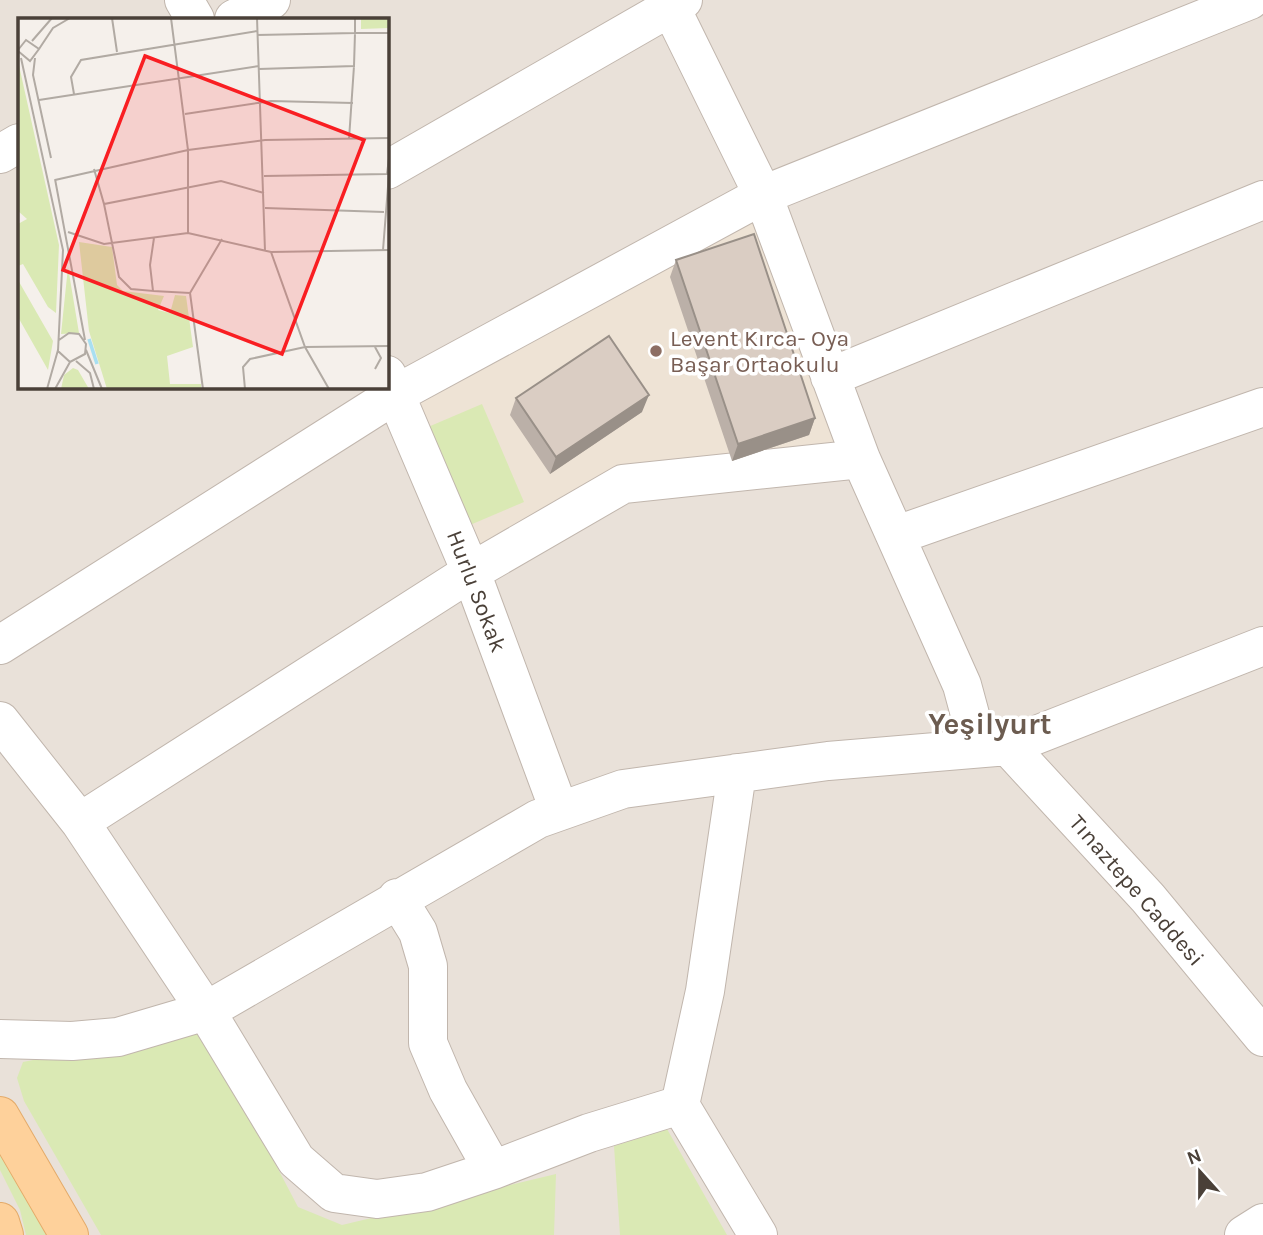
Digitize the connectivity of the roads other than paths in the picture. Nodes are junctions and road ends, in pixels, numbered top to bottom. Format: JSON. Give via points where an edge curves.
{"nodes":[{"id":1,"x":184,"y":0,"type":"edge"},
{"id":2,"x":271,"y":0,"type":"edge"},
{"id":3,"x":1250,"y":0,"type":"edge"},
{"id":4,"x":674,"y":2,"type":"edge"},
{"id":5,"x":1185,"y":14,"type":"edge"},
{"id":6,"x":194,"y":18,"type":"edge"},
{"id":7,"x":236,"y":18,"type":"edge"},
{"id":8,"x":18,"y":144,"type":"edge"},
{"id":9,"x":0,"y":154,"type":"edge"},
{"id":10,"x":388,"y":169,"type":"edge"},
{"id":11,"x":763,"y":195,"type":"junction"},
{"id":12,"x":1263,"y":200,"type":"edge"},
{"id":13,"x":830,"y":377,"type":"junction"},
{"id":14,"x":391,"y":384,"type":"edge"},
{"id":15,"x":385,"y":388,"type":"edge"},
{"id":16,"x":1263,"y":407,"type":"edge"},
{"id":17,"x":861,"y":458,"type":"junction"},
{"id":18,"x":897,"y":535,"type":"junction"},
{"id":19,"x":471,"y":572,"type":"junction"},
{"id":20,"x":0,"y":645,"type":"edge"},
{"id":21,"x":1263,"y":646,"type":"edge"},
{"id":22,"x":0,"y":721,"type":"edge"},
{"id":23,"x":994,"y":747,"type":"junction"},
{"id":24,"x":737,"y":773,"type":"junction"},
{"id":25,"x":559,"y":810,"type":"junction"},
{"id":26,"x":80,"y":822,"type":"junction"},
{"id":27,"x":397,"y":898,"type":"junction"},
{"id":28,"x":206,"y":1011,"type":"junction"},
{"id":29,"x":1263,"y":1037,"type":"edge"},
{"id":30,"x":0,"y":1039,"type":"edge"},
{"id":31,"x":680,"y":1105,"type":"junction"},
{"id":32,"x":0,"y":1116,"type":"edge"},
{"id":33,"x":493,"y":1170,"type":"junction"},
{"id":34,"x":0,"y":1222,"type":"edge"},
{"id":35,"x":1263,"y":1223,"type":"edge"},
{"id":36,"x":4,"y":1235,"type":"edge"},
{"id":37,"x":69,"y":1235,"type":"edge"},
{"id":38,"x":758,"y":1235,"type":"edge"},
{"id":39,"x":1244,"y":1235,"type":"edge"}],
"edges":[{"from":1,"to":6,"type":"street"},
{"from":2,"to":7,"type":"street"},
{"from":3,"to":5,"type":"street"},
{"from":4,"to":10,"type":"street"},
{"from":4,"to":11,"type":"street"},
{"from":5,"to":11,"type":"street"},
{"from":8,"to":9,"type":"street"},
{"from":11,"to":13,"type":"street"},
{"from":11,"to":14,"type":"street"},
{"from":12,"to":13,"type":"street"},
{"from":13,"to":17,"type":"street"},
{"from":14,"to":19,"type":"street","name":"Hurlu Sokak"},
{"from":15,"to":20,"type":"street"},
{"from":16,"to":18,"type":"street"},
{"from":17,"to":18,"type":"street"},
{"from":17,"to":19,"type":"street","via":[[623,484]]},
{"from":18,"to":23,"type":"street"},
{"from":19,"to":25,"type":"street","name":"Hurlu Sokak"},
{"from":19,"to":26,"type":"street"},
{"from":21,"to":23,"type":"street"},
{"from":22,"to":26,"type":"street"},
{"from":23,"to":24,"type":"street"},
{"from":23,"to":29,"type":"street","name":"Tınaztepe Caddesi","via":[[1148,898]]},
{"from":24,"to":25,"type":"street","via":[[623,789]]},
{"from":24,"to":31,"type":"street","via":[[705,991]]},
{"from":25,"to":27,"type":"street"},
{"from":26,"to":28,"type":"street"},
{"from":27,"to":28,"type":"street"},
{"from":27,"to":33,"type":"street","via":[[418,932],[428,966],[428,1043]]},
{"from":28,"to":30,"type":"street","via":[[118,1037]]},
{"from":28,"to":33,"type":"street","via":[[296,1160],[334,1193],[377,1199],[415,1194]]},
{"from":31,"to":33,"type":"street"},
{"from":31,"to":38,"type":"street"},
{"from":32,"to":37,"type":"main road"},
{"from":34,"to":36,"type":"main road"},
{"from":35,"to":39,"type":"street"}]}
